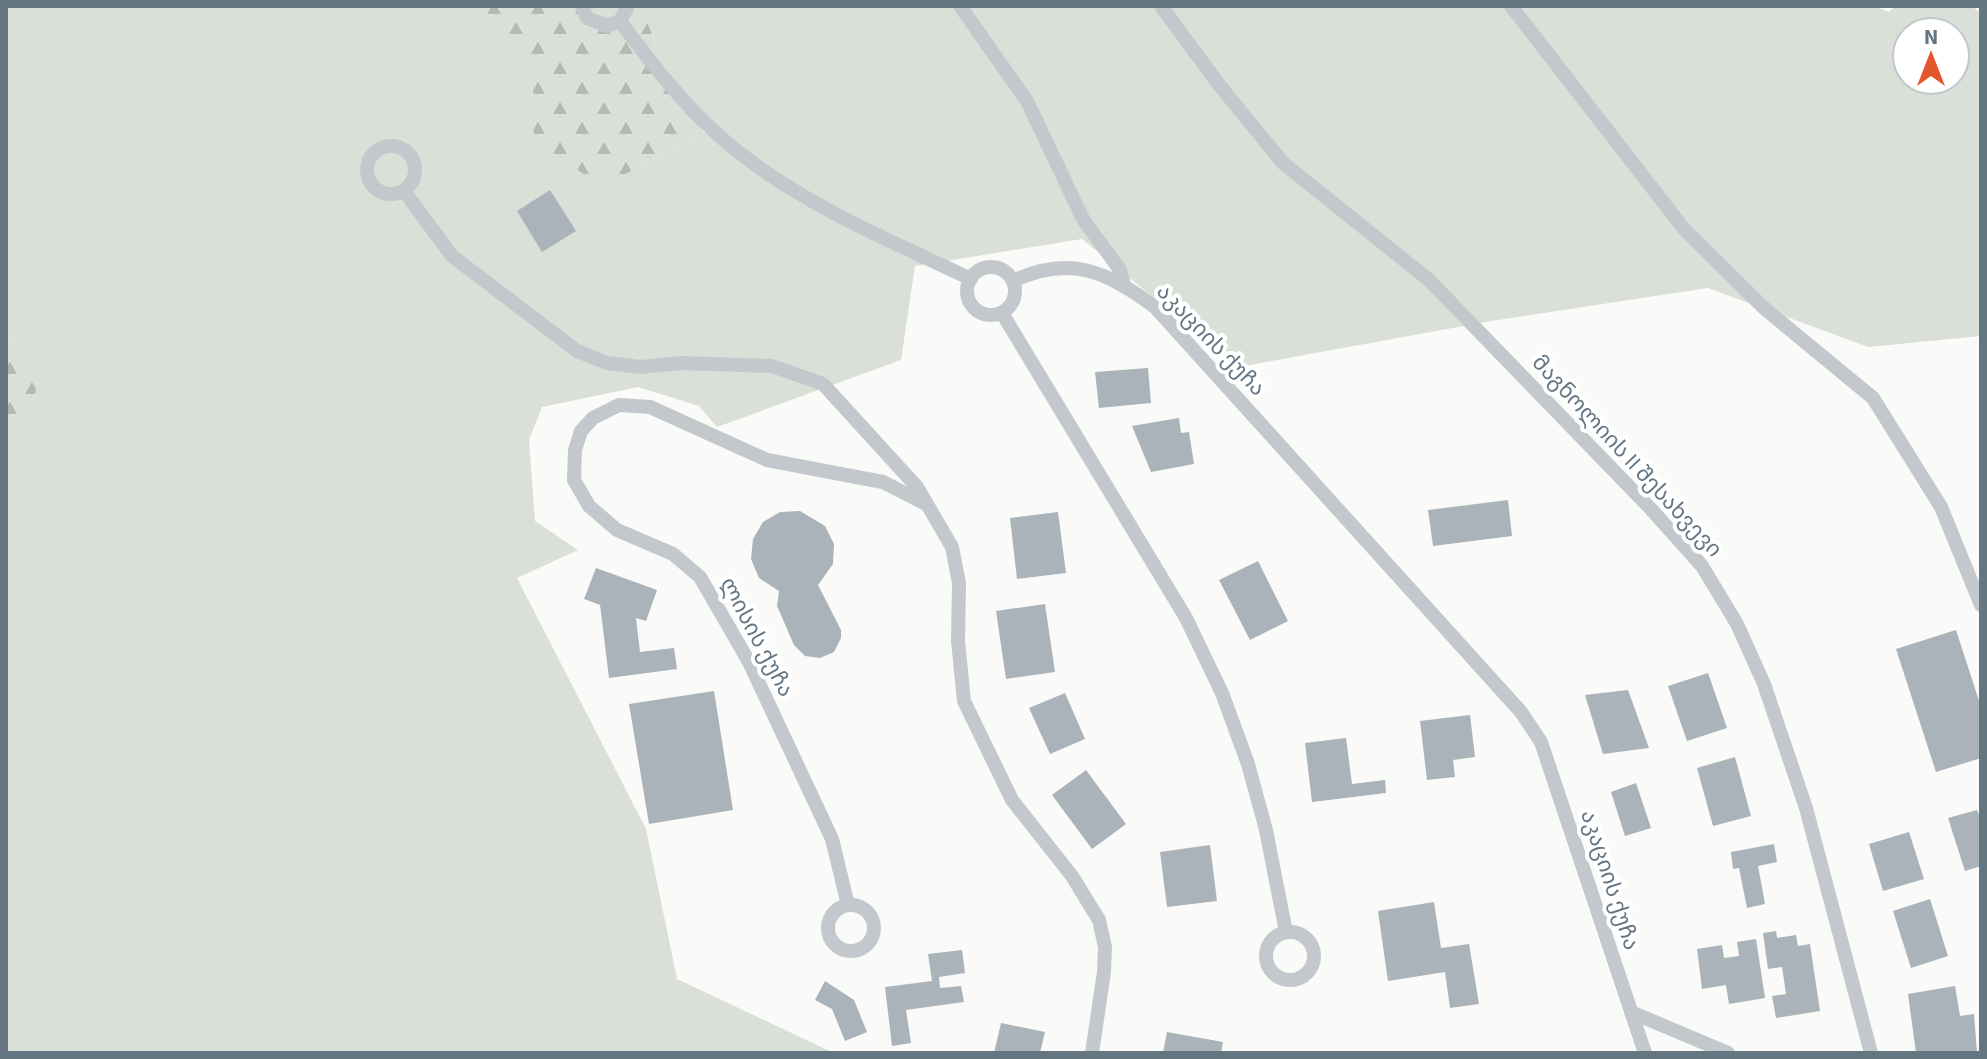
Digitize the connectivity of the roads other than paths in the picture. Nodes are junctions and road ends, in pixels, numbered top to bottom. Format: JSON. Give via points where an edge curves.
{"nodes":[{"id":1,"x":582,"y":6,"type":"edge"},
{"id":2,"x":628,"y":6,"type":"edge"},
{"id":3,"x":960,"y":6,"type":"edge"},
{"id":4,"x":1161,"y":6,"type":"edge"},
{"id":5,"x":1511,"y":6,"type":"edge"},
{"id":6,"x":620,"y":21,"type":"junction"},
{"id":7,"x":404,"y":191,"type":"dead end"},
{"id":8,"x":971,"y":279,"type":"junction"},
{"id":9,"x":1013,"y":281,"type":"junction"},
{"id":10,"x":1124,"y":284,"type":"junction"},
{"id":11,"x":1002,"y":313,"type":"junction"},
{"id":12,"x":926,"y":504,"type":"junction"},
{"id":13,"x":1981,"y":605,"type":"edge"},
{"id":14,"x":848,"y":905,"type":"dead end"},
{"id":15,"x":1286,"y":932,"type":"dead end"},
{"id":16,"x":1631,"y":1012,"type":"junction"},
{"id":17,"x":1092,"y":1053,"type":"edge"},
{"id":18,"x":1645,"y":1053,"type":"edge"},
{"id":19,"x":1728,"y":1053,"type":"edge"},
{"id":20,"x":1871,"y":1053,"type":"edge"}],
"edges":[{"from":1,"to":6,"type":"street","via":[[587,18],[600,26]]},
{"from":2,"to":6,"type":"street"},
{"from":3,"to":10,"type":"street","via":[[1027,101],[1083,219],[1120,270]]},
{"from":4,"to":20,"type":"street","name":"მაგნოლიის II შესახვევი","via":[[1283,163],[1429,280],[1702,566],[1737,624],[1764,684],[1806,808]]},
{"from":5,"to":13,"type":"street","via":[[1684,229],[1764,308],[1873,398],[1941,507]]},
{"from":6,"to":8,"type":"street","via":[[671,88],[725,141],[773,177],[856,225]]},
{"from":7,"to":12,"type":"street","via":[[452,256],[577,351],[607,363],[640,367],[772,366],[823,384],[917,487]]},
{"from":8,"to":9,"type":"street","via":[[992,267]]},
{"from":8,"to":11,"type":"street","via":[[971,304],[985,314]]},
{"from":9,"to":10,"type":"street","name":"აკაციის ქუჩა","via":[[1039,268],[1060,267],[1090,269]]},
{"from":9,"to":11,"type":"street","via":[[1015,295]]},
{"from":10,"to":16,"type":"street","name":"აკაციის ქუჩა","via":[[1155,307],[1532,726]]},
{"from":11,"to":15,"type":"street","via":[[1186,618],[1222,693],[1266,830]]},
{"from":12,"to":14,"type":"street","name":"ლისის ქუჩა","via":[[883,482],[767,460],[650,407],[619,405],[593,418],[581,431],[575,450],[574,480],[589,506],[617,530],[673,554],[700,577],[749,662],[832,839]]},
{"from":12,"to":17,"type":"street","via":[[952,547],[959,583],[964,701],[1012,800],[1099,920],[1104,972]]},
{"from":16,"to":18,"type":"street","name":"აკაციის ქუჩა"},
{"from":16,"to":19,"type":"street"}]}
